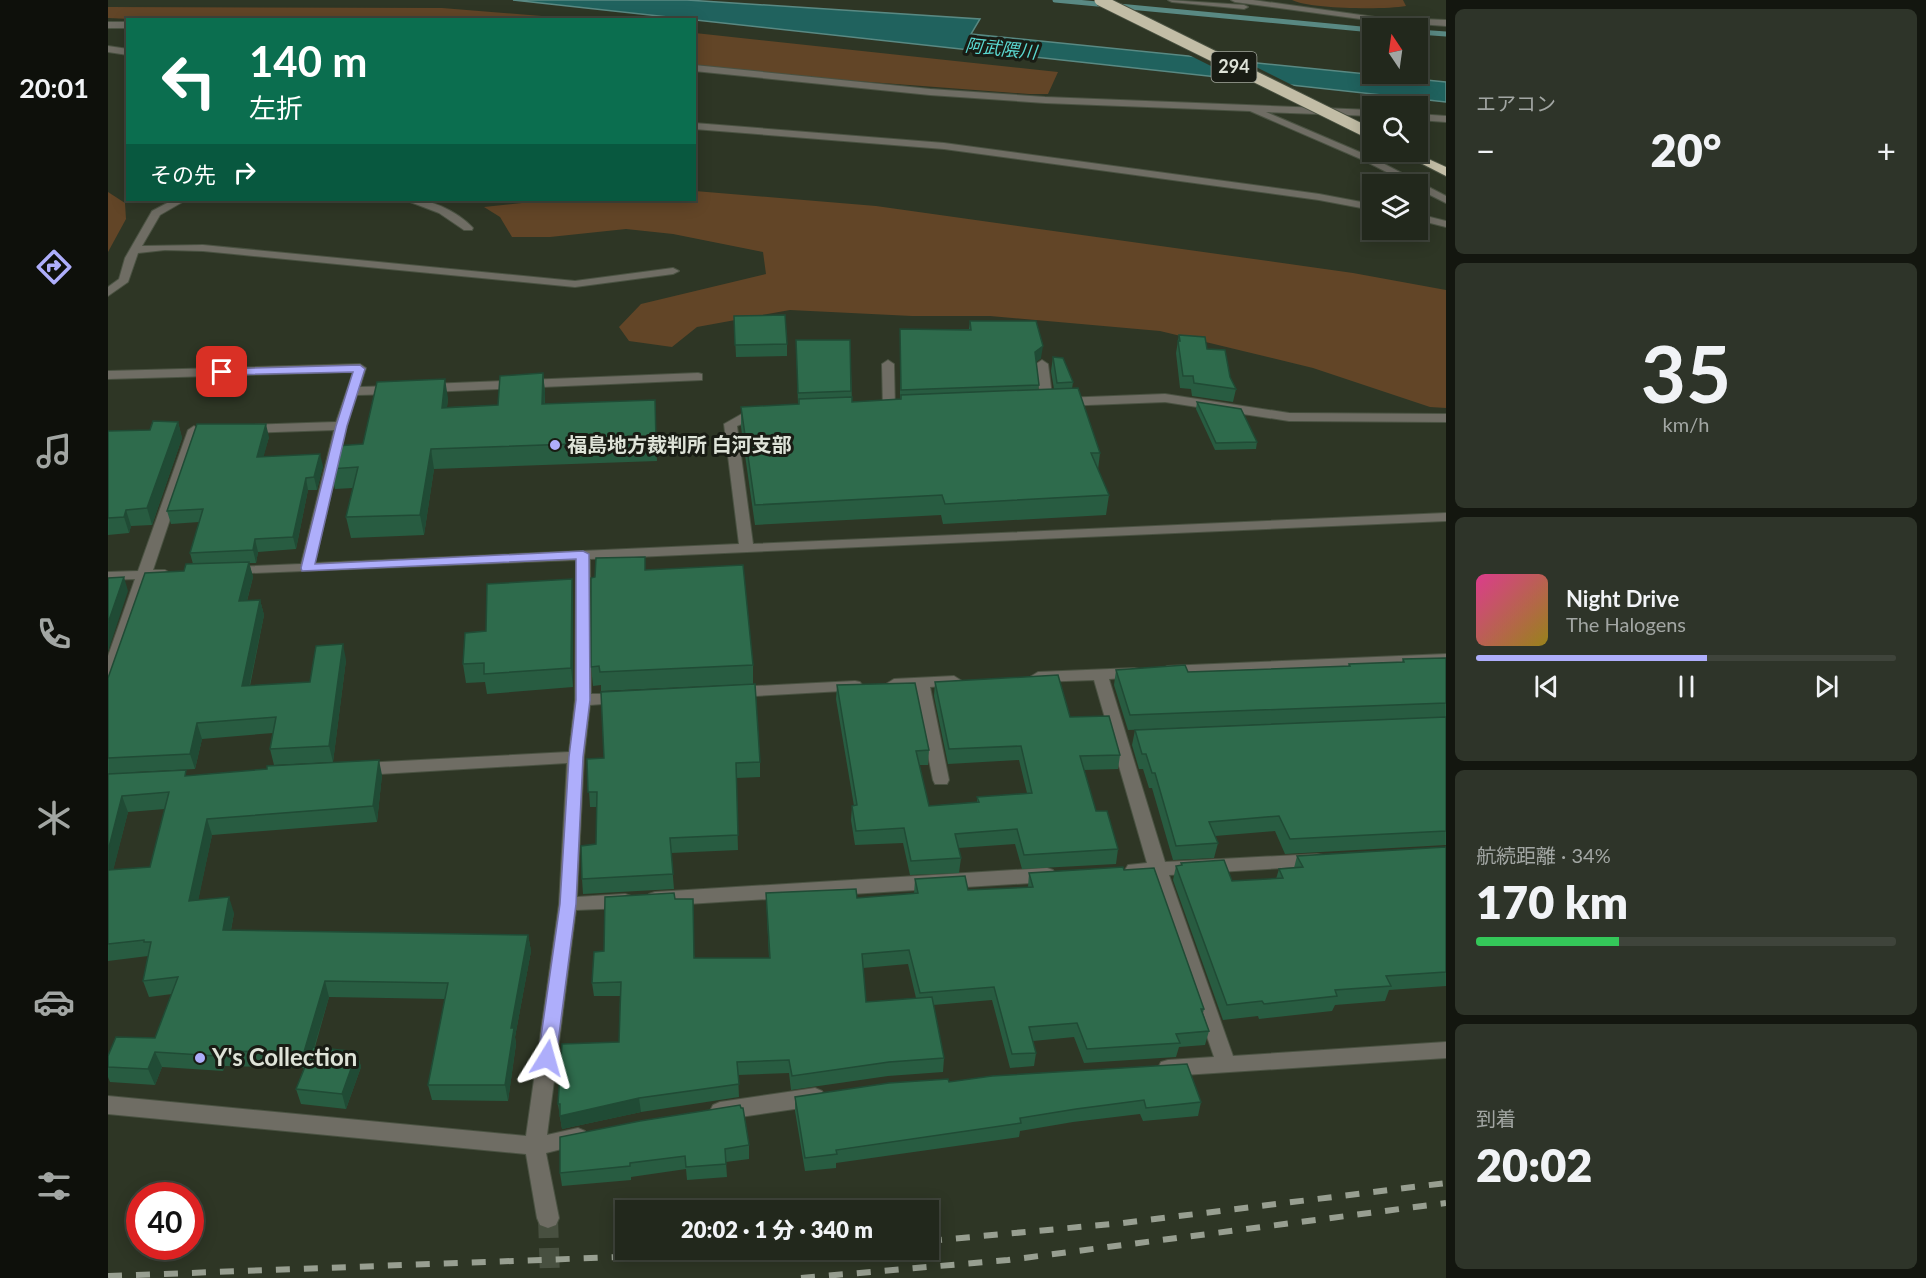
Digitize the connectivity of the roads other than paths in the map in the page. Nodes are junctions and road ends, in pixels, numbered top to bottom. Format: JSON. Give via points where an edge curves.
{"nodes":[{"id":1,"x":1100,"y":0,"type":"edge"},
{"id":2,"x":1172,"y":0,"type":"edge"},
{"id":3,"x":1235,"y":0,"type":"edge"},
{"id":4,"x":1267,"y":2,"type":"edge"},
{"id":5,"x":1285,"y":6,"type":"junction"},
{"id":6,"x":1446,"y":23,"type":"edge"},
{"id":7,"x":108,"y":25,"type":"edge"},
{"id":8,"x":126,"y":25,"type":"edge"},
{"id":9,"x":108,"y":49,"type":"edge"},
{"id":10,"x":126,"y":52,"type":"edge"},
{"id":11,"x":696,"y":68,"type":"edge"},
{"id":12,"x":1245,"y":106,"type":"junction"},
{"id":13,"x":1362,"y":112,"type":"edge"},
{"id":14,"x":1428,"y":118,"type":"edge"},
{"id":15,"x":1446,"y":119,"type":"edge"},
{"id":16,"x":696,"y":126,"type":"edge"},
{"id":17,"x":1362,"y":130,"type":"edge"},
{"id":18,"x":1426,"y":162,"type":"edge"},
{"id":19,"x":1446,"y":172,"type":"edge"},
{"id":20,"x":1396,"y":174,"type":"edge"},
{"id":21,"x":1428,"y":191,"type":"edge"},
{"id":22,"x":1446,"y":200,"type":"edge"},
{"id":23,"x":178,"y":201,"type":"edge"},
{"id":24,"x":413,"y":201,"type":"edge"},
{"id":25,"x":1362,"y":205,"type":"edge"},
{"id":26,"x":1428,"y":220,"type":"edge"},
{"id":27,"x":1446,"y":224,"type":"edge"},
{"id":28,"x":468,"y":228,"type":"dead end"},
{"id":29,"x":134,"y":250,"type":"junction"},
{"id":30,"x":673,"y":271,"type":"dead end"},
{"id":31,"x":108,"y":293,"type":"edge"},
{"id":32,"x":888,"y":364,"type":"dead end"},
{"id":33,"x":1042,"y":364,"type":"dead end"},
{"id":34,"x":108,"y":375,"type":"edge"},
{"id":35,"x":698,"y":377,"type":"dead end"},
{"id":36,"x":352,"y":391,"type":"junction"},
{"id":37,"x":889,"y":409,"type":"edge"},
{"id":38,"x":774,"y":413,"type":"edge"},
{"id":39,"x":1446,"y":418,"type":"edge"},
{"id":40,"x":341,"y":426,"type":"junction"},
{"id":41,"x":228,"y":429,"type":"edge"},
{"id":42,"x":194,"y":430,"type":"edge"},
{"id":43,"x":1446,"y":517,"type":"edge"},
{"id":44,"x":747,"y":548,"type":"junction"},
{"id":45,"x":583,"y":554,"type":"junction"},
{"id":46,"x":307,"y":568,"type":"junction"},
{"id":47,"x":213,"y":572,"type":"edge"},
{"id":48,"x":178,"y":573,"type":"edge"},
{"id":49,"x":142,"y":575,"type":"junction"},
{"id":50,"x":108,"y":576,"type":"edge"},
{"id":51,"x":1446,"y":659,"type":"edge"},
{"id":52,"x":1100,"y":674,"type":"junction"},
{"id":53,"x":108,"y":678,"type":"edge"},
{"id":54,"x":1016,"y":678,"type":"edge"},
{"id":55,"x":969,"y":681,"type":"edge"},
{"id":56,"x":921,"y":683,"type":"junction"},
{"id":57,"x":723,"y":693,"type":"edge"},
{"id":58,"x":641,"y":697,"type":"edge"},
{"id":59,"x":583,"y":700,"type":"junction"},
{"id":60,"x":576,"y":757,"type":"junction"},
{"id":61,"x":342,"y":770,"type":"edge"},
{"id":62,"x":941,"y":780,"type":"dead end"},
{"id":63,"x":1338,"y":859,"type":"edge"},
{"id":64,"x":1158,"y":868,"type":"junction"},
{"id":65,"x":1111,"y":871,"type":"edge"},
{"id":66,"x":1064,"y":874,"type":"edge"},
{"id":67,"x":568,"y":904,"type":"junction"},
{"id":68,"x":1446,"y":1050,"type":"edge"},
{"id":69,"x":1227,"y":1065,"type":"junction"},
{"id":70,"x":1145,"y":1070,"type":"edge"},
{"id":71,"x":829,"y":1095,"type":"edge"},
{"id":72,"x":108,"y":1105,"type":"edge"},
{"id":73,"x":700,"y":1114,"type":"edge"},
{"id":74,"x":599,"y":1132,"type":"edge"},
{"id":75,"x":536,"y":1146,"type":"junction"},
{"id":76,"x":548,"y":1218,"type":"tunnel mouth"}],
"edges":[{"from":1,"to":17,"type":"highway","number":"294","bridge":true},
{"from":2,"to":5,"type":"street","via":[[1257,8]]},
{"from":3,"to":4,"type":"street"},
{"from":4,"to":5,"type":"street"},
{"from":5,"to":6,"type":"street","via":[[1375,19]]},
{"from":7,"to":8,"type":"street"},
{"from":9,"to":10,"type":"street"},
{"from":11,"to":12,"type":"street","via":[[1033,99]]},
{"from":12,"to":13,"type":"street"},
{"from":12,"to":20,"type":"street"},
{"from":14,"to":15,"type":"street"},
{"from":16,"to":25,"type":"street","via":[[956,148]]},
{"from":18,"to":19,"type":"highway"},
{"from":21,"to":22,"type":"street"},
{"from":23,"to":29,"type":"street","via":[[156,213]]},
{"from":24,"to":28,"type":"street","via":[[443,211]]},
{"from":26,"to":27,"type":"street"},
{"from":29,"to":30,"type":"street","via":[[203,248],[575,284]]},
{"from":29,"to":31,"type":"street","via":[[124,280]]},
{"from":32,"to":37,"type":"street"},
{"from":33,"to":39,"type":"street","via":[[1041,403],[1165,398],[1289,417]]},
{"from":34,"to":36,"type":"street","via":[[360,369]]},
{"from":35,"to":36,"type":"street"},
{"from":36,"to":40,"type":"street"},
{"from":38,"to":44,"type":"street","via":[[751,414],[730,424]]},
{"from":40,"to":41,"type":"street"},
{"from":40,"to":46,"type":"street"},
{"from":42,"to":49,"type":"street"},
{"from":43,"to":44,"type":"street"},
{"from":44,"to":45,"type":"street"},
{"from":45,"to":46,"type":"street"},
{"from":45,"to":59,"type":"street"},
{"from":46,"to":47,"type":"street"},
{"from":48,"to":49,"type":"street"},
{"from":49,"to":50,"type":"street"},
{"from":49,"to":53,"type":"street"},
{"from":51,"to":52,"type":"street"},
{"from":52,"to":54,"type":"street"},
{"from":52,"to":64,"type":"street","via":[[1125,738]]},
{"from":55,"to":56,"type":"street"},
{"from":56,"to":57,"type":"street"},
{"from":56,"to":62,"type":"street"},
{"from":58,"to":59,"type":"street"},
{"from":59,"to":60,"type":"street"},
{"from":60,"to":61,"type":"street"},
{"from":60,"to":67,"type":"street"},
{"from":63,"to":64,"type":"street"},
{"from":64,"to":65,"type":"street"},
{"from":64,"to":69,"type":"street"},
{"from":66,"to":67,"type":"street"},
{"from":67,"to":75,"type":"street"},
{"from":68,"to":69,"type":"street"},
{"from":69,"to":70,"type":"street"},
{"from":71,"to":73,"type":"street"},
{"from":72,"to":75,"type":"street"},
{"from":74,"to":75,"type":"street"},
{"from":75,"to":76,"type":"street"}]}
